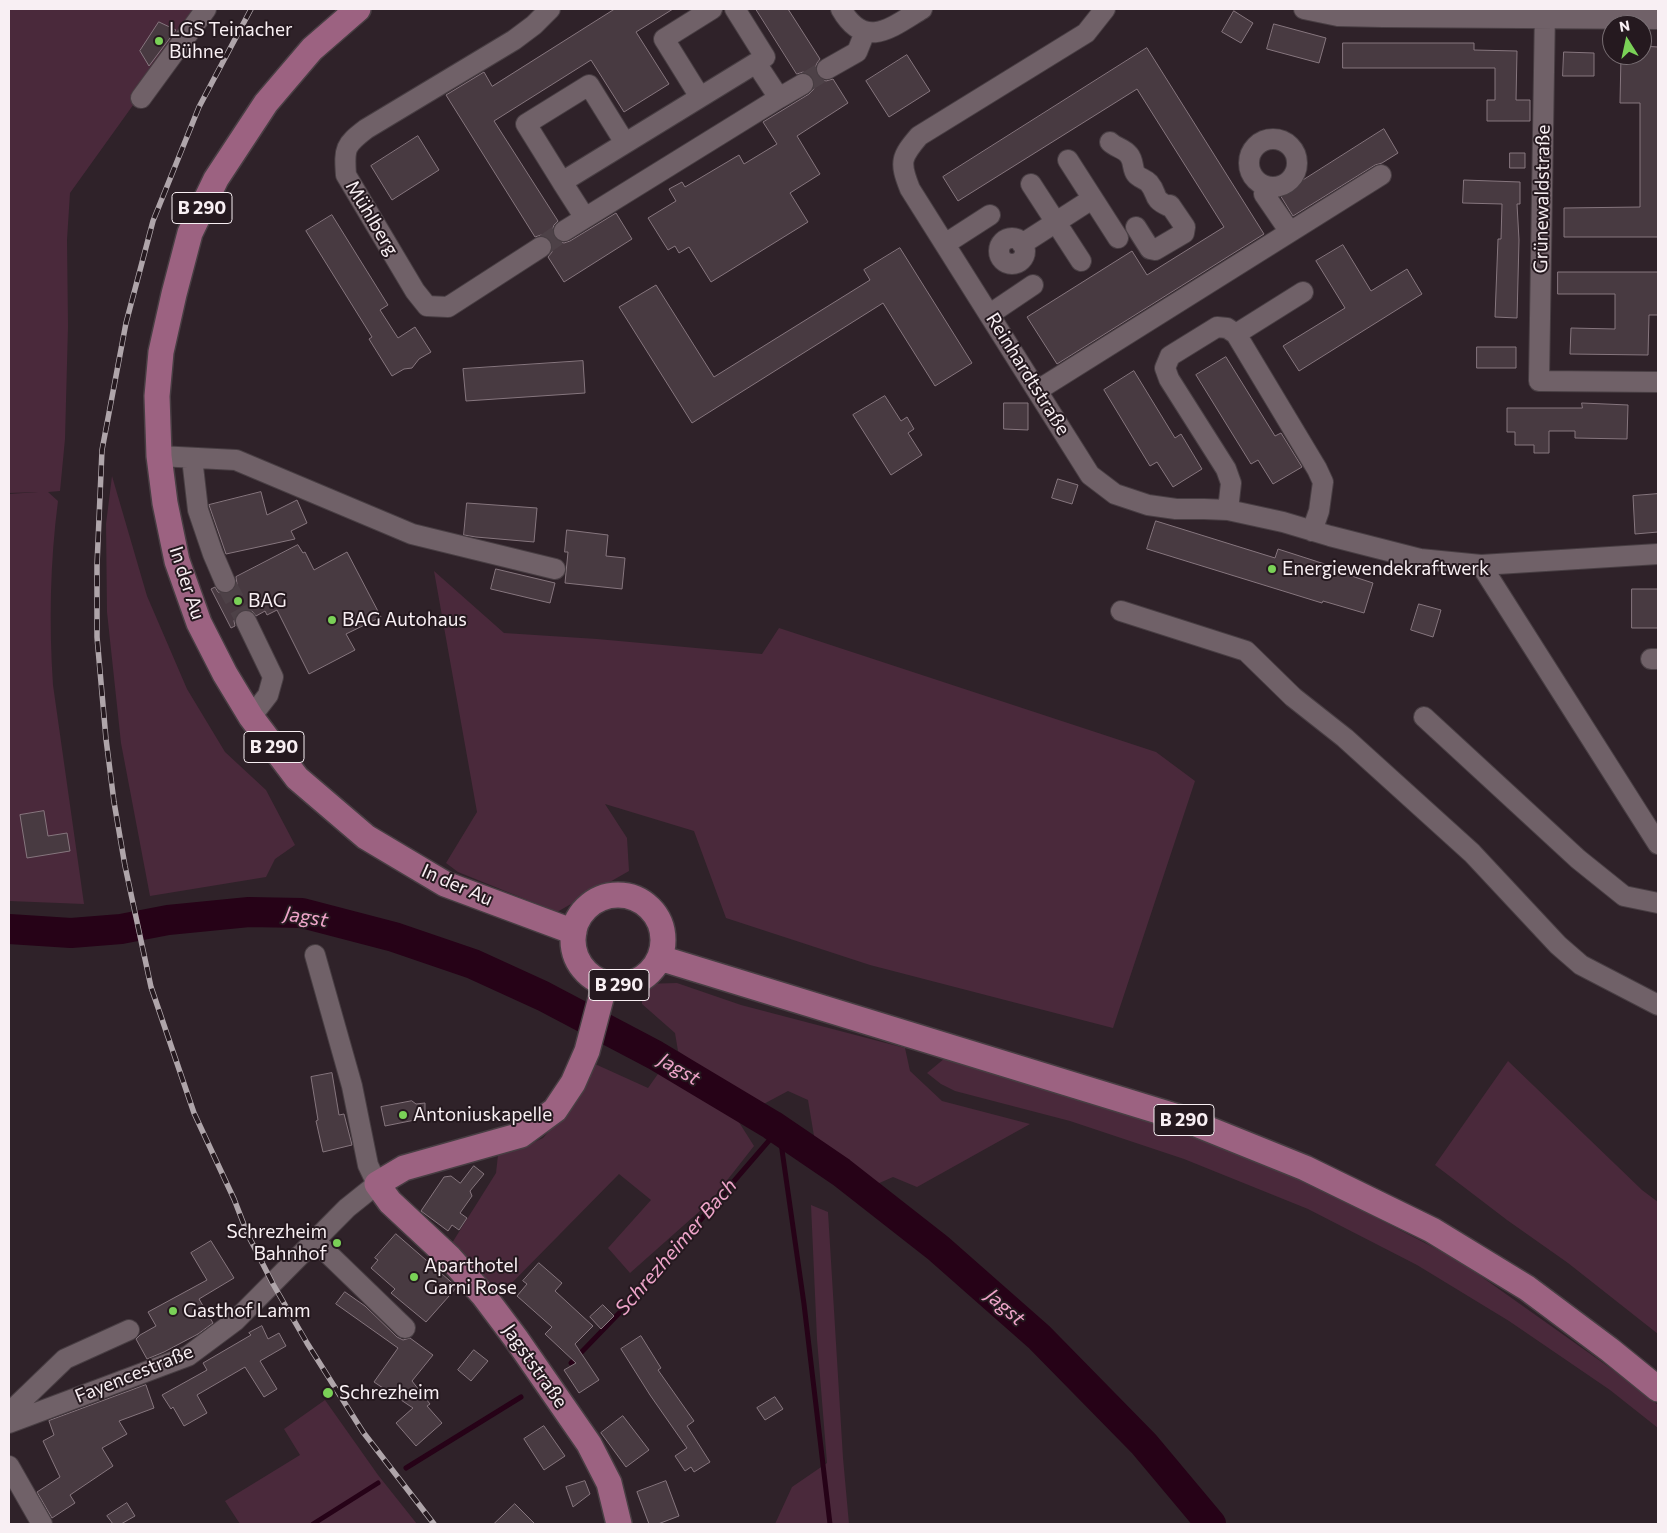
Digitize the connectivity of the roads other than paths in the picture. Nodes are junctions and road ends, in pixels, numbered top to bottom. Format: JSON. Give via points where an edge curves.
{"nodes":[{"id":1,"x":206,"y":9,"type":"edge"},
{"id":2,"x":358,"y":9,"type":"edge"},
{"id":3,"x":550,"y":9,"type":"edge"},
{"id":4,"x":712,"y":9,"type":"edge"},
{"id":5,"x":736,"y":9,"type":"edge"},
{"id":6,"x":841,"y":9,"type":"edge"},
{"id":7,"x":922,"y":9,"type":"edge"},
{"id":8,"x":1105,"y":9,"type":"edge"},
{"id":9,"x":1304,"y":9,"type":"edge"},
{"id":10,"x":1545,"y":13,"type":"edge"},
{"id":11,"x":1658,"y":19,"type":"edge"},
{"id":12,"x":865,"y":32,"type":"junction"},
{"id":13,"x":756,"y":63,"type":"junction"},
{"id":14,"x":827,"y":70,"type":"tunnel mouth"},
{"id":15,"x":803,"y":84,"type":"tunnel mouth"},
{"id":16,"x":700,"y":97,"type":"junction"},
{"id":17,"x":141,"y":98,"type":"dead end"},
{"id":18,"x":779,"y":98,"type":"junction"},
{"id":19,"x":1110,"y":142,"type":"dead end"},
{"id":20,"x":625,"y":143,"type":"junction"},
{"id":21,"x":1068,"y":160,"type":"dead end"},
{"id":22,"x":1381,"y":174,"type":"dead end"},
{"id":23,"x":562,"y":182,"type":"junction"},
{"id":24,"x":1031,"y":184,"type":"dead end"},
{"id":25,"x":1265,"y":186,"type":"dead end"},
{"id":26,"x":1092,"y":199,"type":"junction"},
{"id":27,"x":990,"y":215,"type":"dead end"},
{"id":28,"x":585,"y":218,"type":"junction"},
{"id":29,"x":1056,"y":222,"type":"junction"},
{"id":30,"x":1136,"y":227,"type":"dead end"},
{"id":31,"x":564,"y":231,"type":"tunnel mouth"},
{"id":32,"x":1290,"y":232,"type":"junction"},
{"id":33,"x":1118,"y":238,"type":"dead end"},
{"id":34,"x":945,"y":244,"type":"junction"},
{"id":35,"x":1022,"y":244,"type":"dead end"},
{"id":36,"x":541,"y":247,"type":"tunnel mouth"},
{"id":37,"x":1081,"y":262,"type":"dead end"},
{"id":38,"x":1034,"y":285,"type":"dead end"},
{"id":39,"x":1304,"y":292,"type":"dead end"},
{"id":40,"x":990,"y":314,"type":"junction"},
{"id":41,"x":1236,"y":334,"type":"junction"},
{"id":42,"x":1658,"y":382,"type":"edge"},
{"id":43,"x":1038,"y":390,"type":"junction"},
{"id":44,"x":159,"y":456,"type":"junction"},
{"id":45,"x":192,"y":458,"type":"junction"},
{"id":46,"x":1228,"y":510,"type":"junction"},
{"id":47,"x":1312,"y":531,"type":"junction"},
{"id":48,"x":1658,"y":554,"type":"edge"},
{"id":49,"x":1472,"y":564,"type":"junction"},
{"id":50,"x":555,"y":569,"type":"dead end"},
{"id":51,"x":225,"y":582,"type":"tunnel mouth"},
{"id":52,"x":1121,"y":611,"type":"dead end"},
{"id":53,"x":246,"y":621,"type":"tunnel mouth"},
{"id":54,"x":251,"y":717,"type":"junction"},
{"id":55,"x":1424,"y":717,"type":"dead end"},
{"id":56,"x":1658,"y":844,"type":"edge"},
{"id":57,"x":1658,"y":903,"type":"edge"},
{"id":58,"x":574,"y":932,"type":"junction"},
{"id":59,"x":315,"y":956,"type":"dead end"},
{"id":60,"x":660,"y":958,"type":"junction"},
{"id":61,"x":602,"y":994,"type":"junction"},
{"id":62,"x":1658,"y":1005,"type":"edge"},
{"id":63,"x":377,"y":1184,"type":"junction"},
{"id":64,"x":315,"y":1241,"type":"junction"},
{"id":65,"x":405,"y":1328,"type":"dead end"},
{"id":66,"x":129,"y":1330,"type":"dead end"},
{"id":67,"x":1658,"y":1389,"type":"edge"},
{"id":68,"x":9,"y":1413,"type":"edge"},
{"id":69,"x":9,"y":1423,"type":"edge"},
{"id":70,"x":9,"y":1466,"type":"edge"},
{"id":71,"x":42,"y":1524,"type":"edge"},
{"id":72,"x":619,"y":1524,"type":"edge"}],
"edges":[{"from":1,"to":17,"type":"street"},
{"from":2,"to":44,"type":"main road","number":"B 290","via":[[312,49],[266,103],[216,179],[190,233],[161,352],[157,396]]},
{"from":3,"to":36,"type":"street","name":"Mühlberg","via":[[514,40],[366,129],[351,140],[344,154],[346,175],[427,306],[448,307]]},
{"from":4,"to":16,"type":"street","via":[[664,39]]},
{"from":5,"to":13,"type":"street","via":[[764,56]]},
{"from":6,"to":12,"type":"street"},
{"from":7,"to":12,"type":"street","via":[[880,32]]},
{"from":8,"to":34,"type":"street","name":"Reinhardtstraße","via":[[1086,33],[919,136],[906,152],[903,171],[910,189]]},
{"from":9,"to":10,"type":"street","via":[[1338,16],[1383,18]]},
{"from":10,"to":11,"type":"street"},
{"from":10,"to":42,"type":"street","name":"Grünewaldstraße","via":[[1539,381]]},
{"from":12,"to":14,"type":"street","via":[[856,52]]},
{"from":13,"to":16,"type":"street"},
{"from":13,"to":18,"type":"street"},
{"from":15,"to":18,"type":"street"},
{"from":16,"to":20,"type":"street"},
{"from":18,"to":28,"type":"street"},
{"from":19,"to":30,"type":"street","via":[[1129,154],[1136,174],[1150,184],[1156,199],[1169,205],[1185,227],[1184,233],[1155,250],[1150,249]]},
{"from":20,"to":23,"type":"street"},
{"from":20,"to":23,"type":"street","via":[[589,85],[526,124]]},
{"from":21,"to":26,"type":"street"},
{"from":22,"to":32,"type":"street"},
{"from":23,"to":28,"type":"street"},
{"from":24,"to":29,"type":"street"},
{"from":25,"to":32,"type":"street","via":[[1264,194]]},
{"from":26,"to":29,"type":"street"},
{"from":26,"to":33,"type":"street"},
{"from":27,"to":34,"type":"street"},
{"from":28,"to":31,"type":"street"},
{"from":29,"to":35,"type":"street"},
{"from":29,"to":37,"type":"street"},
{"from":32,"to":43,"type":"street"},
{"from":34,"to":40,"type":"street","name":"Reinhardtstraße"},
{"from":38,"to":40,"type":"street"},
{"from":39,"to":41,"type":"street"},
{"from":40,"to":43,"type":"street","name":"Reinhardtstraße"},
{"from":41,"to":46,"type":"street","via":[[1227,328],[1217,327],[1170,356],[1165,368],[1226,469],[1231,483]]},
{"from":41,"to":47,"type":"street","via":[[1324,482]]},
{"from":43,"to":46,"type":"street","name":"Reinhardtstraße","via":[[1090,475],[1115,494],[1148,505],[1176,509]]},
{"from":44,"to":45,"type":"street"},
{"from":44,"to":54,"type":"main road","name":"In der Au","number":"B 290","via":[[177,560],[199,623]]},
{"from":45,"to":50,"type":"street","via":[[236,460],[412,534]]},
{"from":45,"to":51,"type":"street","via":[[198,510]]},
{"from":46,"to":47,"type":"street","name":"Reinhardtstraße"},
{"from":47,"to":49,"type":"street","name":"Reinhardtstraße","via":[[1420,559]]},
{"from":48,"to":49,"type":"street","name":"Reinhardtstraße"},
{"from":49,"to":56,"type":"street"},
{"from":52,"to":62,"type":"street","via":[[1246,651],[1293,697],[1345,738],[1472,853],[1580,965]]},
{"from":53,"to":54,"type":"street","via":[[272,677],[268,696]]},
{"from":54,"to":58,"type":"main road","name":"In der Au","number":"B 290","via":[[298,778],[366,837],[446,884]]},
{"from":55,"to":57,"type":"street","via":[[1578,859],[1624,896]]},
{"from":58,"to":60,"type":"main road","number":"B 290","via":[[579,917],[602,898],[633,897],[656,915],[664,944]]},
{"from":58,"to":61,"type":"main road","number":"B 290","via":[[573,945],[583,969],[593,978]]},
{"from":59,"to":63,"type":"street","via":[[352,1086],[368,1165]]},
{"from":60,"to":61,"type":"main road","number":"B 290","via":[[643,978]]},
{"from":60,"to":67,"type":"main road","number":"B 290","via":[[1181,1118],[1305,1168],[1432,1230],[1527,1288]]},
{"from":61,"to":63,"type":"main road","name":"Fayencestraße","via":[[587,1051],[573,1083],[555,1110],[520,1135],[404,1168]]},
{"from":63,"to":64,"type":"street","name":"Fayencestraße","via":[[347,1208]]},
{"from":63,"to":72,"type":"main road","name":"Jagststraße","via":[[390,1202],[450,1258],[517,1340],[589,1444],[609,1484]]},
{"from":64,"to":65,"type":"street"},
{"from":64,"to":69,"type":"street","name":"Fayencestraße","via":[[234,1321],[188,1356]]},
{"from":66,"to":68,"type":"street","via":[[65,1359]]},
{"from":70,"to":71,"type":"street"}]}
